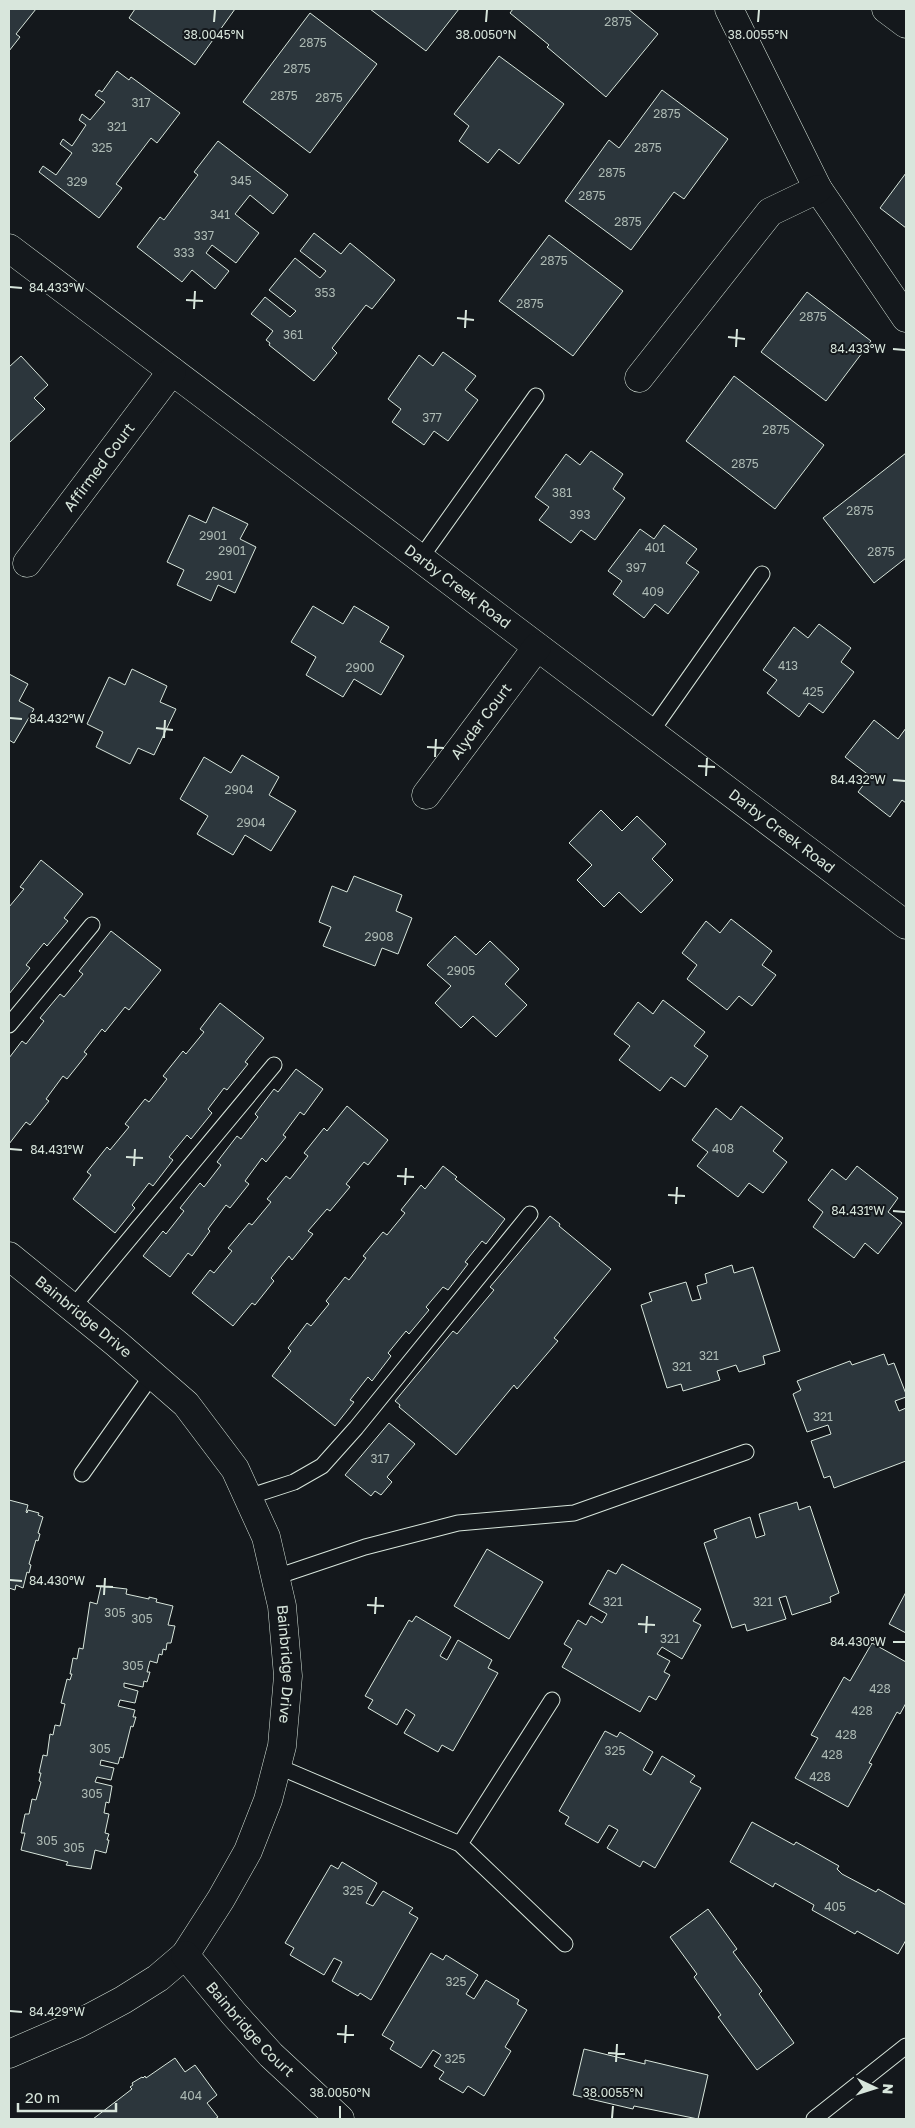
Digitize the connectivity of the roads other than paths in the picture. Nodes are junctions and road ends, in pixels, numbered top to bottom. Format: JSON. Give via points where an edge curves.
{"nodes":[{"id":1,"x":728,"y":9,"type":"edge"},
{"id":2,"x":886,"y":9,"type":"edge"},
{"id":3,"x":906,"y":24,"type":"edge"},
{"id":4,"x":818,"y":189,"type":"junction"},
{"id":5,"x":9,"y":248,"type":"edge"},
{"id":6,"x":906,"y":318,"type":"edge"},
{"id":7,"x":172,"y":371,"type":"junction"},
{"id":8,"x":639,"y":378,"type":"dead end"},
{"id":9,"x":536,"y":396,"type":"dead end"},
{"id":10,"x":420,"y":559,"type":"junction"},
{"id":11,"x":27,"y":563,"type":"dead end"},
{"id":12,"x":762,"y":574,"type":"dead end"},
{"id":13,"x":537,"y":647,"type":"junction"},
{"id":14,"x":651,"y":732,"type":"junction"},
{"id":15,"x":426,"y":794,"type":"dead end"},
{"id":16,"x":906,"y":925,"type":"edge"},
{"id":17,"x":92,"y":926,"type":"dead end"},
{"id":18,"x":9,"y":1025,"type":"edge"},
{"id":19,"x":274,"y":1065,"type":"dead end"},
{"id":20,"x":530,"y":1214,"type":"dead end"},
{"id":21,"x":9,"y":1256,"type":"edge"},
{"id":22,"x":72,"y":1308,"type":"junction"},
{"id":23,"x":152,"y":1375,"type":"junction"},
{"id":24,"x":746,"y":1452,"type":"dead end"},
{"id":25,"x":82,"y":1474,"type":"dead end"},
{"id":26,"x":248,"y":1497,"type":"junction"},
{"id":27,"x":276,"y":1577,"type":"junction"},
{"id":28,"x":552,"y":1700,"type":"dead end"},
{"id":29,"x":276,"y":1766,"type":"junction"},
{"id":30,"x":460,"y":1844,"type":"junction"},
{"id":31,"x":565,"y":1944,"type":"dead end"},
{"id":32,"x":185,"y":1955,"type":"junction"},
{"id":33,"x":906,"y":2046,"type":"edge"},
{"id":34,"x":9,"y":2054,"type":"edge"},
{"id":35,"x":336,"y":2118,"type":"edge"},
{"id":36,"x":814,"y":2119,"type":"edge"}],
"edges":[{"from":1,"to":4,"type":"street"},
{"from":2,"to":3,"type":"street"},
{"from":4,"to":6,"type":"street"},
{"from":4,"to":8,"type":"street","via":[[770,212]]},
{"from":5,"to":7,"type":"street","name":"Darby Creek Road"},
{"from":7,"to":10,"type":"street","name":"Darby Creek Road"},
{"from":7,"to":11,"type":"street","name":"Affirmed Court"},
{"from":9,"to":10,"type":"lane"},
{"from":10,"to":13,"type":"street","name":"Darby Creek Road"},
{"from":12,"to":14,"type":"lane"},
{"from":13,"to":14,"type":"street","name":"Darby Creek Road"},
{"from":13,"to":15,"type":"street","name":"Alydar Court"},
{"from":14,"to":16,"type":"street","name":"Darby Creek Road"},
{"from":17,"to":18,"type":"lane"},
{"from":19,"to":22,"type":"lane"},
{"from":20,"to":26,"type":"lane","via":[[322,1466],[294,1482]]},
{"from":21,"to":22,"type":"street","name":"Bainbridge Drive"},
{"from":22,"to":23,"type":"street","name":"Bainbridge Drive"},
{"from":23,"to":25,"type":"lane"},
{"from":23,"to":26,"type":"street","name":"Bainbridge Drive","via":[[186,1404],[235,1469]]},
{"from":24,"to":27,"type":"lane","via":[[574,1513],[458,1523],[365,1547]]},
{"from":26,"to":27,"type":"street","name":"Bainbridge Drive","via":[[266,1537]]},
{"from":27,"to":29,"type":"street","name":"Bainbridge Drive","via":[[288,1676],[282,1746]]},
{"from":28,"to":30,"type":"lane"},
{"from":29,"to":30,"type":"lane"},
{"from":29,"to":32,"type":"street","name":"Bainbridge Drive","via":[[268,1800],[248,1851]]},
{"from":30,"to":31,"type":"lane"},
{"from":32,"to":34,"type":"street","name":"Bainbridge Drive","via":[[158,1978],[123,2000]]},
{"from":32,"to":35,"type":"street","name":"Bainbridge Court","via":[[271,2055]]},
{"from":33,"to":36,"type":"lane"}]}
